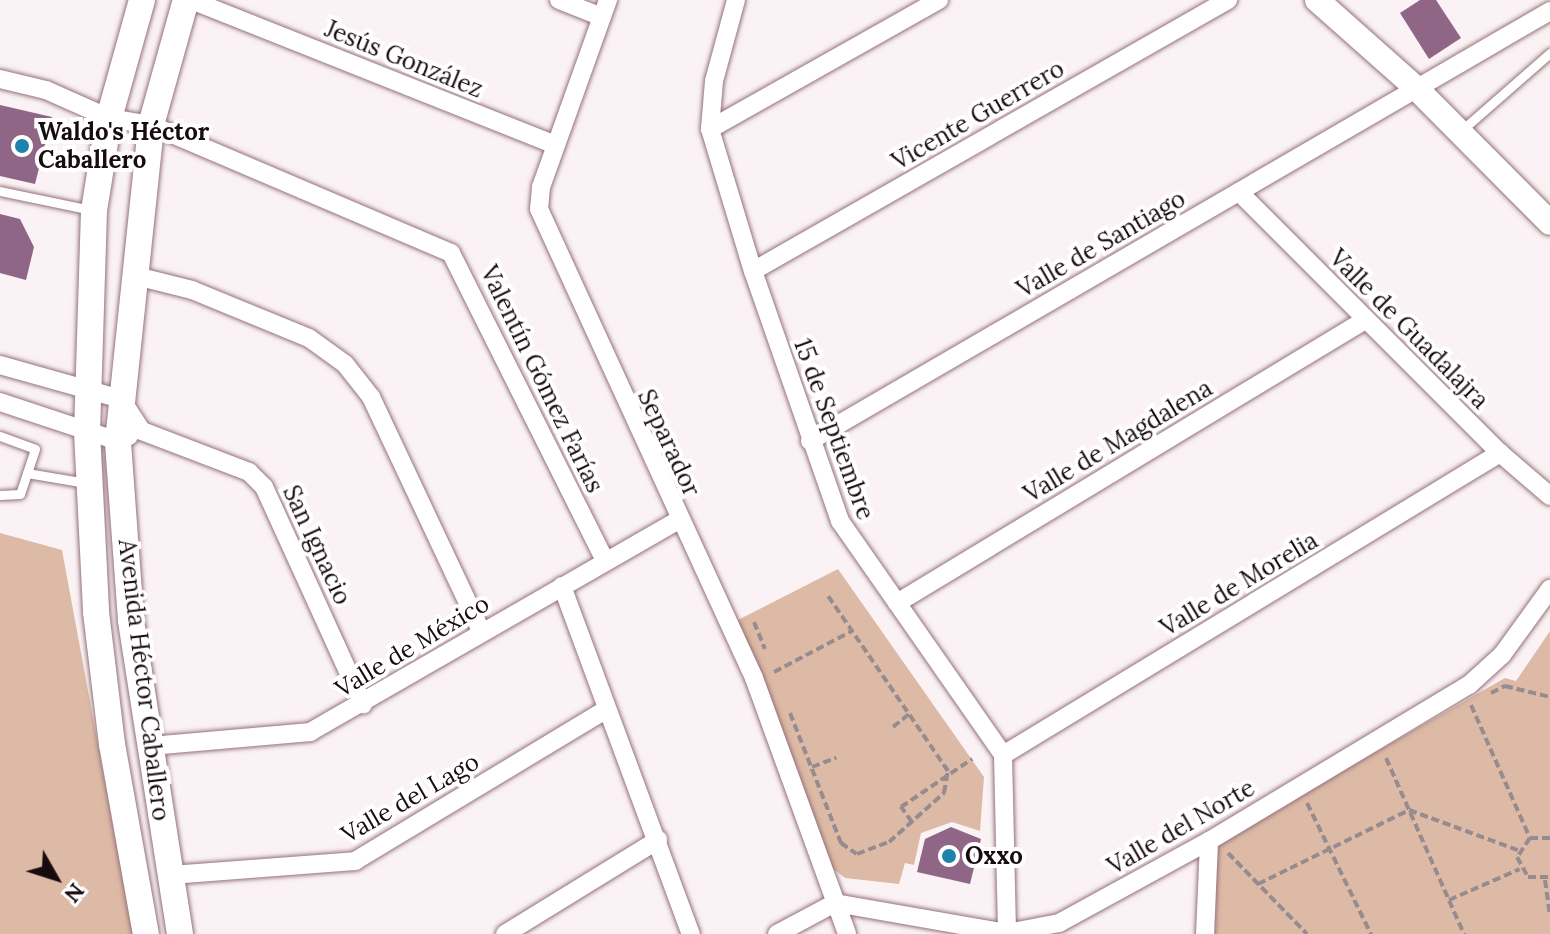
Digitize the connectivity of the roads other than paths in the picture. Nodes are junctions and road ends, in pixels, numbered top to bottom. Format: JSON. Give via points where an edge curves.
{"nodes":[{"id":1,"x":142,"y":0,"type":"edge"},
{"id":2,"x":188,"y":0,"type":"edge"},
{"id":3,"x":559,"y":0,"type":"edge"},
{"id":4,"x":736,"y":0,"type":"edge"},
{"id":5,"x":939,"y":0,"type":"edge"},
{"id":6,"x":1228,"y":0,"type":"edge"},
{"id":7,"x":1317,"y":0,"type":"edge"},
{"id":8,"x":605,"y":9,"type":"edge"},
{"id":9,"x":1550,"y":11,"type":"edge"},
{"id":10,"x":1550,"y":53,"type":"edge"},
{"id":11,"x":0,"y":79,"type":"edge"},
{"id":12,"x":1416,"y":88,"type":"junction"},
{"id":13,"x":109,"y":118,"type":"junction"},
{"id":14,"x":151,"y":125,"type":"junction"},
{"id":15,"x":710,"y":129,"type":"junction"},
{"id":16,"x":1460,"y":133,"type":"junction"},
{"id":17,"x":555,"y":145,"type":"junction"},
{"id":18,"x":0,"y":191,"type":"edge"},
{"id":19,"x":1239,"y":192,"type":"junction"},
{"id":20,"x":94,"y":211,"type":"junction"},
{"id":21,"x":1550,"y":223,"type":"edge"},
{"id":22,"x":753,"y":271,"type":"junction"},
{"id":23,"x":132,"y":275,"type":"junction"},
{"id":24,"x":1365,"y":320,"type":"junction"},
{"id":25,"x":0,"y":365,"type":"edge"},
{"id":26,"x":87,"y":389,"type":"junction"},
{"id":27,"x":121,"y":399,"type":"junction"},
{"id":28,"x":0,"y":402,"type":"edge"},
{"id":29,"x":142,"y":431,"type":"junction"},
{"id":30,"x":87,"y":432,"type":"junction"},
{"id":31,"x":0,"y":436,"type":"edge"},
{"id":32,"x":118,"y":441,"type":"junction"},
{"id":33,"x":810,"y":441,"type":"junction"},
{"id":34,"x":1500,"y":453,"type":"junction"},
{"id":35,"x":27,"y":473,"type":"junction"},
{"id":36,"x":89,"y":484,"type":"junction"},
{"id":37,"x":0,"y":495,"type":"edge"},
{"id":38,"x":1550,"y":496,"type":"edge"},
{"id":39,"x":678,"y":520,"type":"junction"},
{"id":40,"x":605,"y":561,"type":"junction"},
{"id":41,"x":562,"y":586,"type":"junction"},
{"id":42,"x":1550,"y":589,"type":"edge"},
{"id":43,"x":897,"y":603,"type":"junction"},
{"id":44,"x":481,"y":631,"type":"junction"},
{"id":45,"x":363,"y":704,"type":"junction"},
{"id":46,"x":607,"y":709,"type":"junction"},
{"id":47,"x":151,"y":746,"type":"junction"},
{"id":48,"x":1003,"y":755,"type":"junction"},
{"id":49,"x":658,"y":840,"type":"junction"},
{"id":50,"x":1213,"y":842,"type":"junction"},
{"id":51,"x":170,"y":875,"type":"junction"},
{"id":52,"x":835,"y":903,"type":"junction"},
{"id":53,"x":1007,"y":933,"type":"edge"},
{"id":54,"x":146,"y":934,"type":"edge"},
{"id":55,"x":180,"y":934,"type":"edge"},
{"id":56,"x":505,"y":934,"type":"edge"},
{"id":57,"x":691,"y":934,"type":"edge"},
{"id":58,"x":777,"y":934,"type":"edge"},
{"id":59,"x":847,"y":934,"type":"edge"},
{"id":60,"x":1205,"y":934,"type":"edge"}],
"edges":[{"from":1,"to":13,"type":"main road","name":"Avenida Héctor Caballero"},
{"from":2,"to":14,"type":"main road","name":"Avenida Héctor Caballero"},
{"from":2,"to":17,"type":"street","name":"Jesús González"},
{"from":3,"to":8,"type":"street"},
{"from":4,"to":15,"type":"street","name":"15 de Septiembre","via":[[714,81]]},
{"from":5,"to":15,"type":"street"},
{"from":6,"to":22,"type":"street","name":"Vicente Guerrero"},
{"from":7,"to":12,"type":"street"},
{"from":8,"to":17,"type":"street","name":"Separador"},
{"from":9,"to":12,"type":"street","name":"Valle de Santiago"},
{"from":10,"to":16,"type":"lane"},
{"from":11,"to":13,"type":"street","name":"Valentín Gómez Farías","via":[[46,90]]},
{"from":12,"to":16,"type":"street"},
{"from":12,"to":19,"type":"street","name":"Valle de Santiago"},
{"from":13,"to":14,"type":"street","name":"Valentín Gómez Farías"},
{"from":13,"to":20,"type":"main road","name":"Avenida Héctor Caballero"},
{"from":14,"to":23,"type":"main road","name":"Avenida Héctor Caballero"},
{"from":14,"to":40,"type":"street","name":"Valentín Gómez Farías","via":[[451,253]]},
{"from":15,"to":22,"type":"street","name":"15 de Septiembre"},
{"from":16,"to":21,"type":"street"},
{"from":17,"to":39,"type":"street","name":"Separador","via":[[539,200],[548,237]]},
{"from":18,"to":20,"type":"lane"},
{"from":19,"to":24,"type":"street","name":"Valle de Guadalajra"},
{"from":19,"to":33,"type":"street","name":"Valle de Santiago"},
{"from":20,"to":26,"type":"main road","name":"Avenida Héctor Caballero"},
{"from":22,"to":33,"type":"street","name":"15 de Septiembre"},
{"from":23,"to":27,"type":"main road","name":"Avenida Héctor Caballero"},
{"from":23,"to":44,"type":"street","via":[[192,290],[309,338],[345,364],[371,397]]},
{"from":24,"to":34,"type":"street","name":"Valle de Guadalajra"},
{"from":24,"to":43,"type":"street","name":"Valle de Magdalena"},
{"from":25,"to":26,"type":"street"},
{"from":26,"to":27,"type":"street"},
{"from":26,"to":30,"type":"main road","name":"Avenida Héctor Caballero"},
{"from":27,"to":29,"type":"street"},
{"from":27,"to":32,"type":"main road","name":"Avenida Héctor Caballero"},
{"from":28,"to":30,"type":"street"},
{"from":29,"to":32,"type":"street"},
{"from":29,"to":45,"type":"street","name":"San Ignacio","via":[[233,462],[264,487]]},
{"from":30,"to":32,"type":"street"},
{"from":30,"to":36,"type":"main road","name":"Avenida Héctor Caballero"},
{"from":31,"to":35,"type":"lane","via":[[35,447]]},
{"from":32,"to":47,"type":"main road","name":"Avenida Héctor Caballero","via":[[131,620]]},
{"from":33,"to":43,"type":"street","name":"15 de Septiembre","via":[[846,532]]},
{"from":34,"to":38,"type":"street","name":"Valle de Guadalajra"},
{"from":34,"to":48,"type":"street","name":"Valle de Morelia"},
{"from":35,"to":36,"type":"lane"},
{"from":35,"to":37,"type":"lane","via":[[16,498]]},
{"from":36,"to":54,"type":"main road","name":"Avenida Héctor Caballero","via":[[96,612],[112,744]]},
{"from":39,"to":40,"type":"street","name":"Valle de México"},
{"from":39,"to":52,"type":"street","name":"Separador","via":[[754,678]]},
{"from":40,"to":41,"type":"street","name":"Valle de México"},
{"from":41,"to":44,"type":"street","name":"Valle de México"},
{"from":41,"to":46,"type":"street"},
{"from":42,"to":50,"type":"street","name":"Valle del Norte","via":[[1502,655],[1469,685]]},
{"from":43,"to":48,"type":"street","name":"15 de Septiembre"},
{"from":44,"to":45,"type":"street","name":"Valle de México"},
{"from":45,"to":47,"type":"street","name":"Valle de México","via":[[310,732],[290,736]]},
{"from":46,"to":49,"type":"street"},
{"from":46,"to":51,"type":"street","name":"Valle del Lago","via":[[355,861]]},
{"from":47,"to":51,"type":"main road","name":"Avenida Héctor Caballero"},
{"from":48,"to":53,"type":"street"},
{"from":49,"to":56,"type":"street"},
{"from":49,"to":57,"type":"street"},
{"from":50,"to":53,"type":"street","name":"Valle del Norte","via":[[1059,923]]},
{"from":50,"to":60,"type":"street"},
{"from":51,"to":55,"type":"main road","name":"Avenida Héctor Caballero"},
{"from":52,"to":53,"type":"street","name":"Valle del Norte"},
{"from":52,"to":58,"type":"street"},
{"from":52,"to":59,"type":"street"}]}
